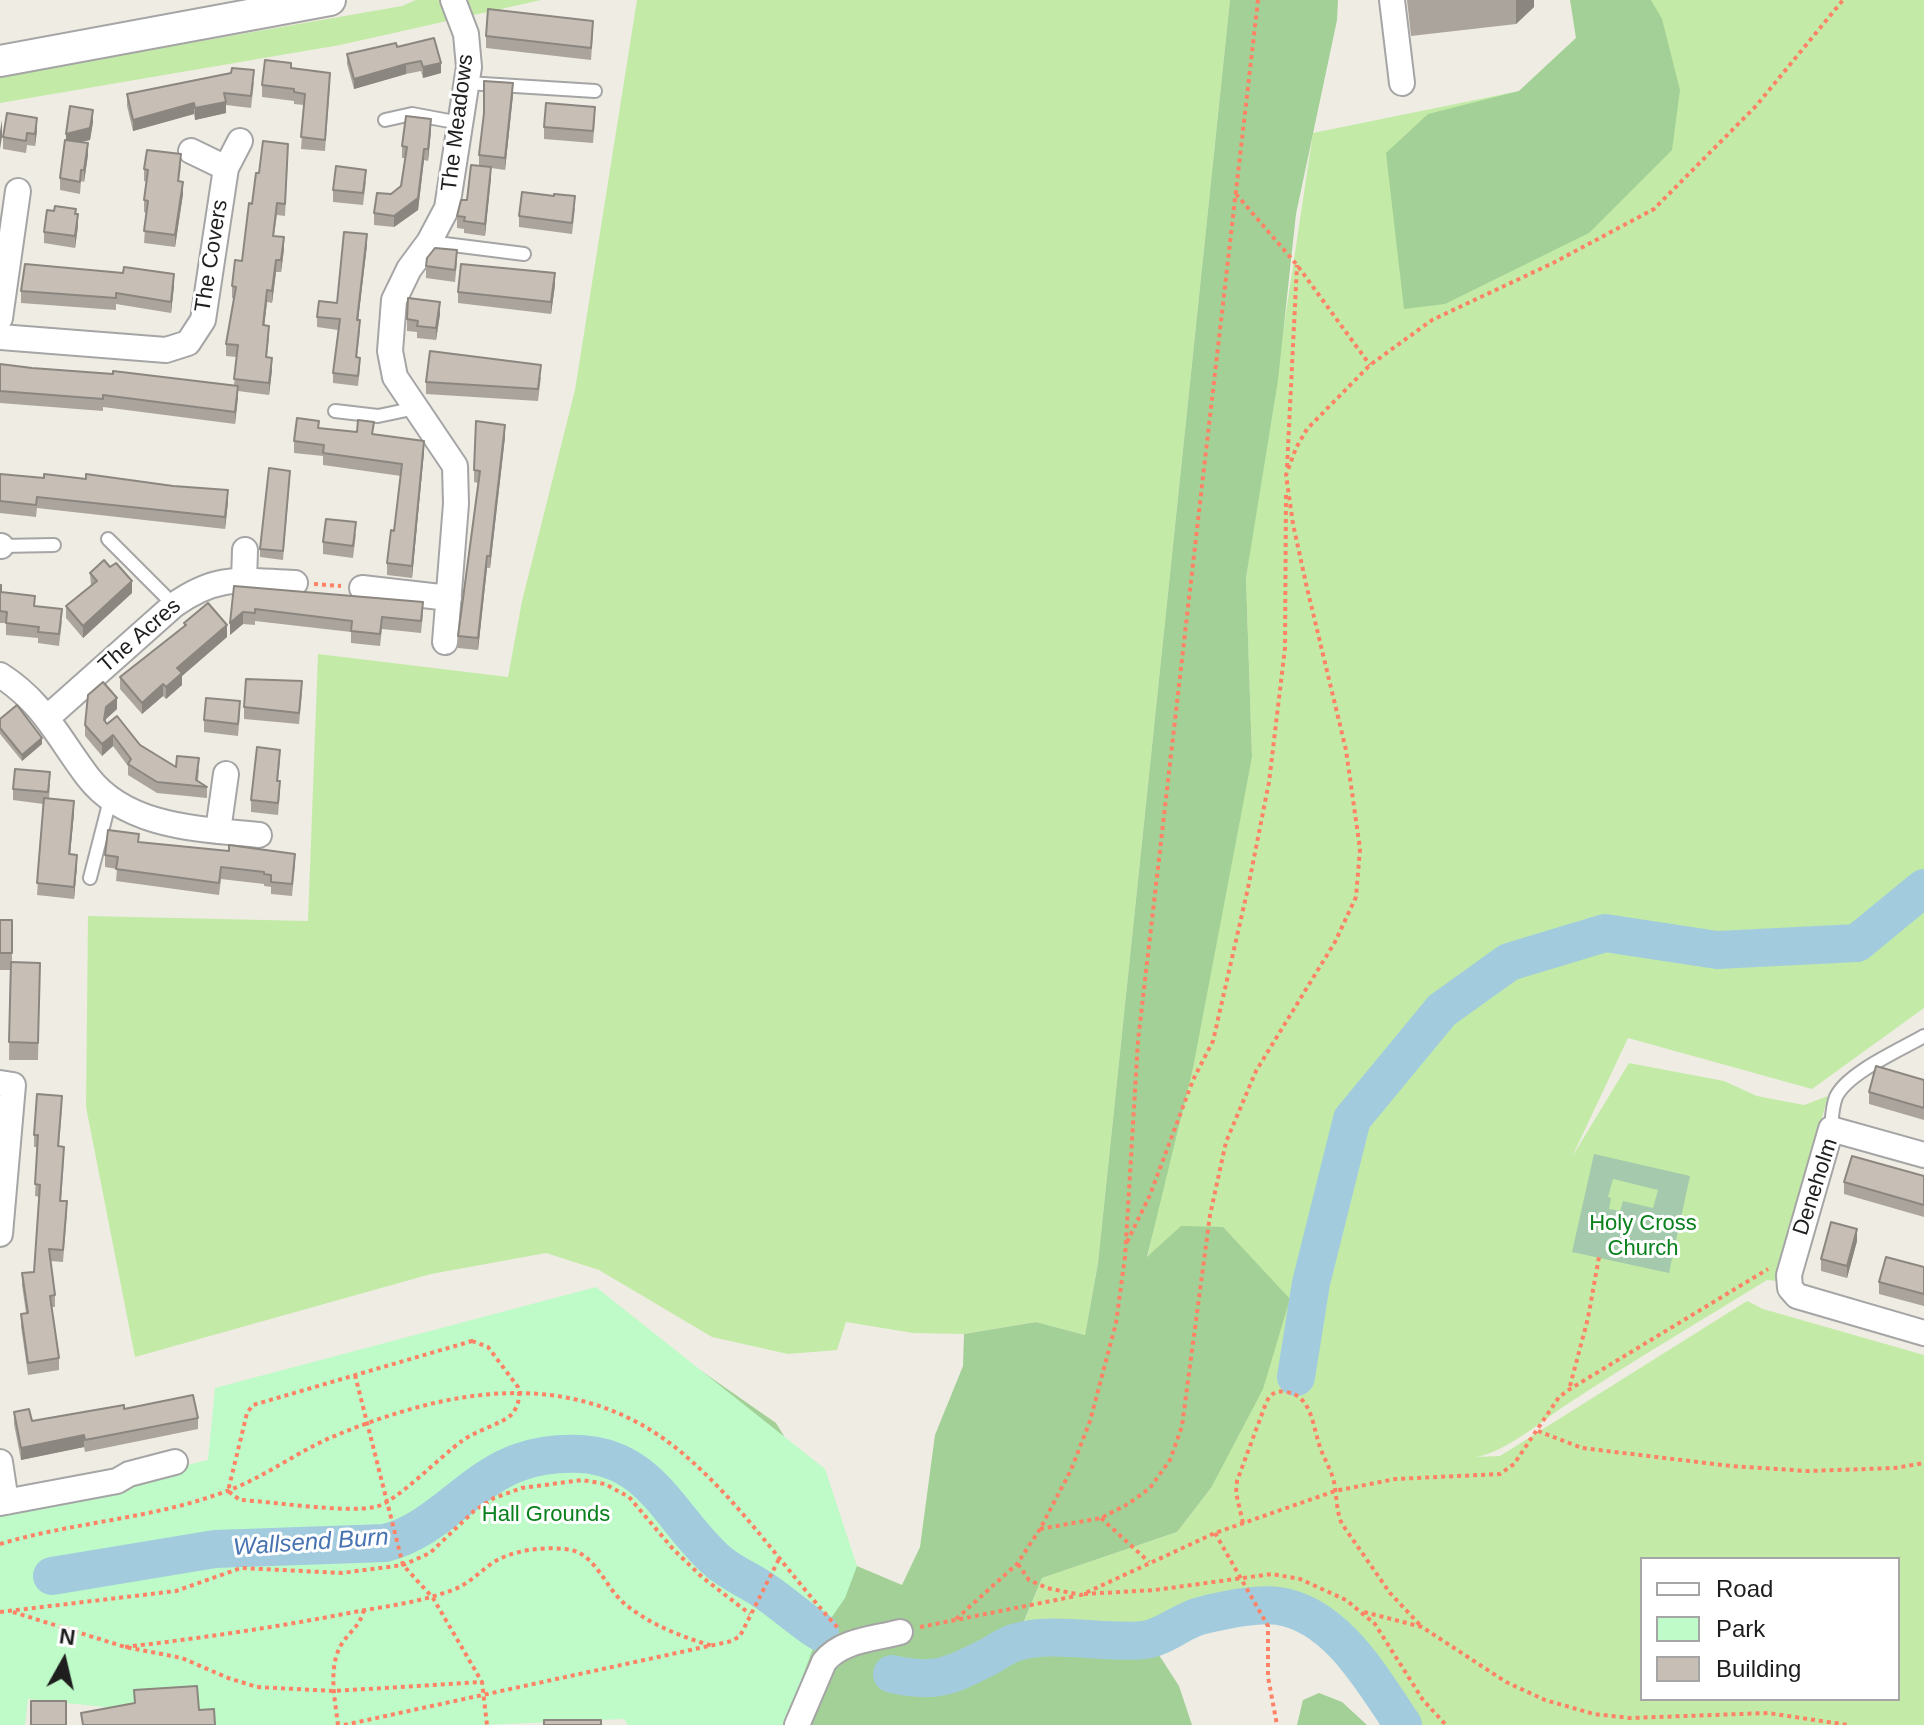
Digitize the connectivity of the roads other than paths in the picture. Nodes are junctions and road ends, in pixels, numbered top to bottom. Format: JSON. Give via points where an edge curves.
{"nodes":[{"id":1,"x":330,"y":0,"type":"edge"},
{"id":2,"x":453,"y":0,"type":"edge"},
{"id":3,"x":1392,"y":0,"type":"edge"},
{"id":4,"x":0,"y":61,"type":"edge"},
{"id":5,"x":467,"y":83,"type":"junction"},
{"id":6,"x":1402,"y":83,"type":"dead end"},
{"id":7,"x":595,"y":91,"type":"dead end"},
{"id":8,"x":385,"y":120,"type":"dead end"},
{"id":9,"x":460,"y":123,"type":"junction"},
{"id":10,"x":240,"y":141,"type":"dead end"},
{"id":11,"x":191,"y":151,"type":"dead end"},
{"id":12,"x":226,"y":168,"type":"junction"},
{"id":13,"x":11,"y":198,"type":"edge"},
{"id":14,"x":429,"y":242,"type":"junction"},
{"id":15,"x":524,"y":254,"type":"dead end"},
{"id":16,"x":0,"y":318,"type":"edge"},
{"id":17,"x":0,"y":337,"type":"edge"},
{"id":18,"x":416,"y":408,"type":"junction"},
{"id":19,"x":335,"y":411,"type":"dead end"},
{"id":20,"x":108,"y":539,"type":"dead end"},
{"id":21,"x":54,"y":545,"type":"dead end"},
{"id":22,"x":0,"y":546,"type":"edge"},
{"id":23,"x":245,"y":550,"type":"dead end"},
{"id":24,"x":244,"y":581,"type":"junction"},
{"id":25,"x":295,"y":583,"type":"road end"},
{"id":26,"x":362,"y":588,"type":"road end"},
{"id":27,"x":449,"y":598,"type":"junction"},
{"id":28,"x":174,"y":605,"type":"junction"},
{"id":29,"x":445,"y":642,"type":"dead end"},
{"id":30,"x":0,"y":675,"type":"edge"},
{"id":31,"x":48,"y":717,"type":"junction"},
{"id":32,"x":226,"y":774,"type":"dead end"},
{"id":33,"x":110,"y":800,"type":"junction"},
{"id":34,"x":218,"y":831,"type":"junction"},
{"id":35,"x":259,"y":835,"type":"dead end"},
{"id":36,"x":90,"y":878,"type":"dead end"},
{"id":37,"x":1924,"y":1036,"type":"edge"},
{"id":38,"x":6,"y":1084,"type":"edge"},
{"id":39,"x":1831,"y":1129,"type":"junction"},
{"id":40,"x":1924,"y":1155,"type":"edge"},
{"id":41,"x":0,"y":1234,"type":"edge"},
{"id":42,"x":1924,"y":1333,"type":"edge"},
{"id":43,"x":0,"y":1462,"type":"edge"},
{"id":44,"x":175,"y":1462,"type":"dead end"},
{"id":45,"x":3,"y":1502,"type":"edge"},
{"id":46,"x":900,"y":1632,"type":"road end"},
{"id":47,"x":797,"y":1725,"type":"edge"}],
"edges":[{"from":1,"to":4,"type":"street"},
{"from":2,"to":5,"type":"street","name":"The Meadows","via":[[469,51]]},
{"from":3,"to":6,"type":"street"},
{"from":5,"to":7,"type":"lane"},
{"from":5,"to":9,"type":"street","name":"The Meadows"},
{"from":8,"to":9,"type":"lane","via":[[412,114]]},
{"from":9,"to":14,"type":"street","name":"The Meadows","via":[[447,208]]},
{"from":10,"to":12,"type":"street","name":"The Covers"},
{"from":11,"to":12,"type":"street","name":"The Covers"},
{"from":12,"to":17,"type":"street","name":"The Covers","via":[[203,320],[188,343],[166,350]]},
{"from":13,"to":16,"type":"street"},
{"from":14,"to":15,"type":"lane"},
{"from":14,"to":18,"type":"street","name":"The Meadows","via":[[394,300],[390,351],[395,377]]},
{"from":18,"to":19,"type":"lane","via":[[378,416]]},
{"from":18,"to":27,"type":"street","name":"The Meadows","via":[[455,466]]},
{"from":20,"to":28,"type":"lane"},
{"from":21,"to":22,"type":"lane"},
{"from":23,"to":24,"type":"street"},
{"from":24,"to":25,"type":"street","name":"The Acres"},
{"from":24,"to":28,"type":"street","name":"The Acres","via":[[223,580]]},
{"from":26,"to":27,"type":"street"},
{"from":27,"to":29,"type":"street","name":"The Meadows"},
{"from":28,"to":31,"type":"street","name":"The Acres"},
{"from":30,"to":31,"type":"street"},
{"from":31,"to":33,"type":"street","via":[[89,779]]},
{"from":32,"to":34,"type":"street"},
{"from":33,"to":34,"type":"street","via":[[174,825]]},
{"from":33,"to":36,"type":"lane"},
{"from":34,"to":35,"type":"street"},
{"from":37,"to":39,"type":"lane","via":[[1852,1078],[1834,1100]]},
{"from":38,"to":41,"type":"street"},
{"from":39,"to":40,"type":"street","name":"Deneholm"},
{"from":39,"to":42,"type":"street","name":"Deneholm","via":[[1789,1275],[1790,1288],[1797,1296]]},
{"from":43,"to":45,"type":"street"},
{"from":44,"to":45,"type":"street","via":[[117,1481]]},
{"from":46,"to":47,"type":"street","via":[[840,1646],[831,1653]]}]}
